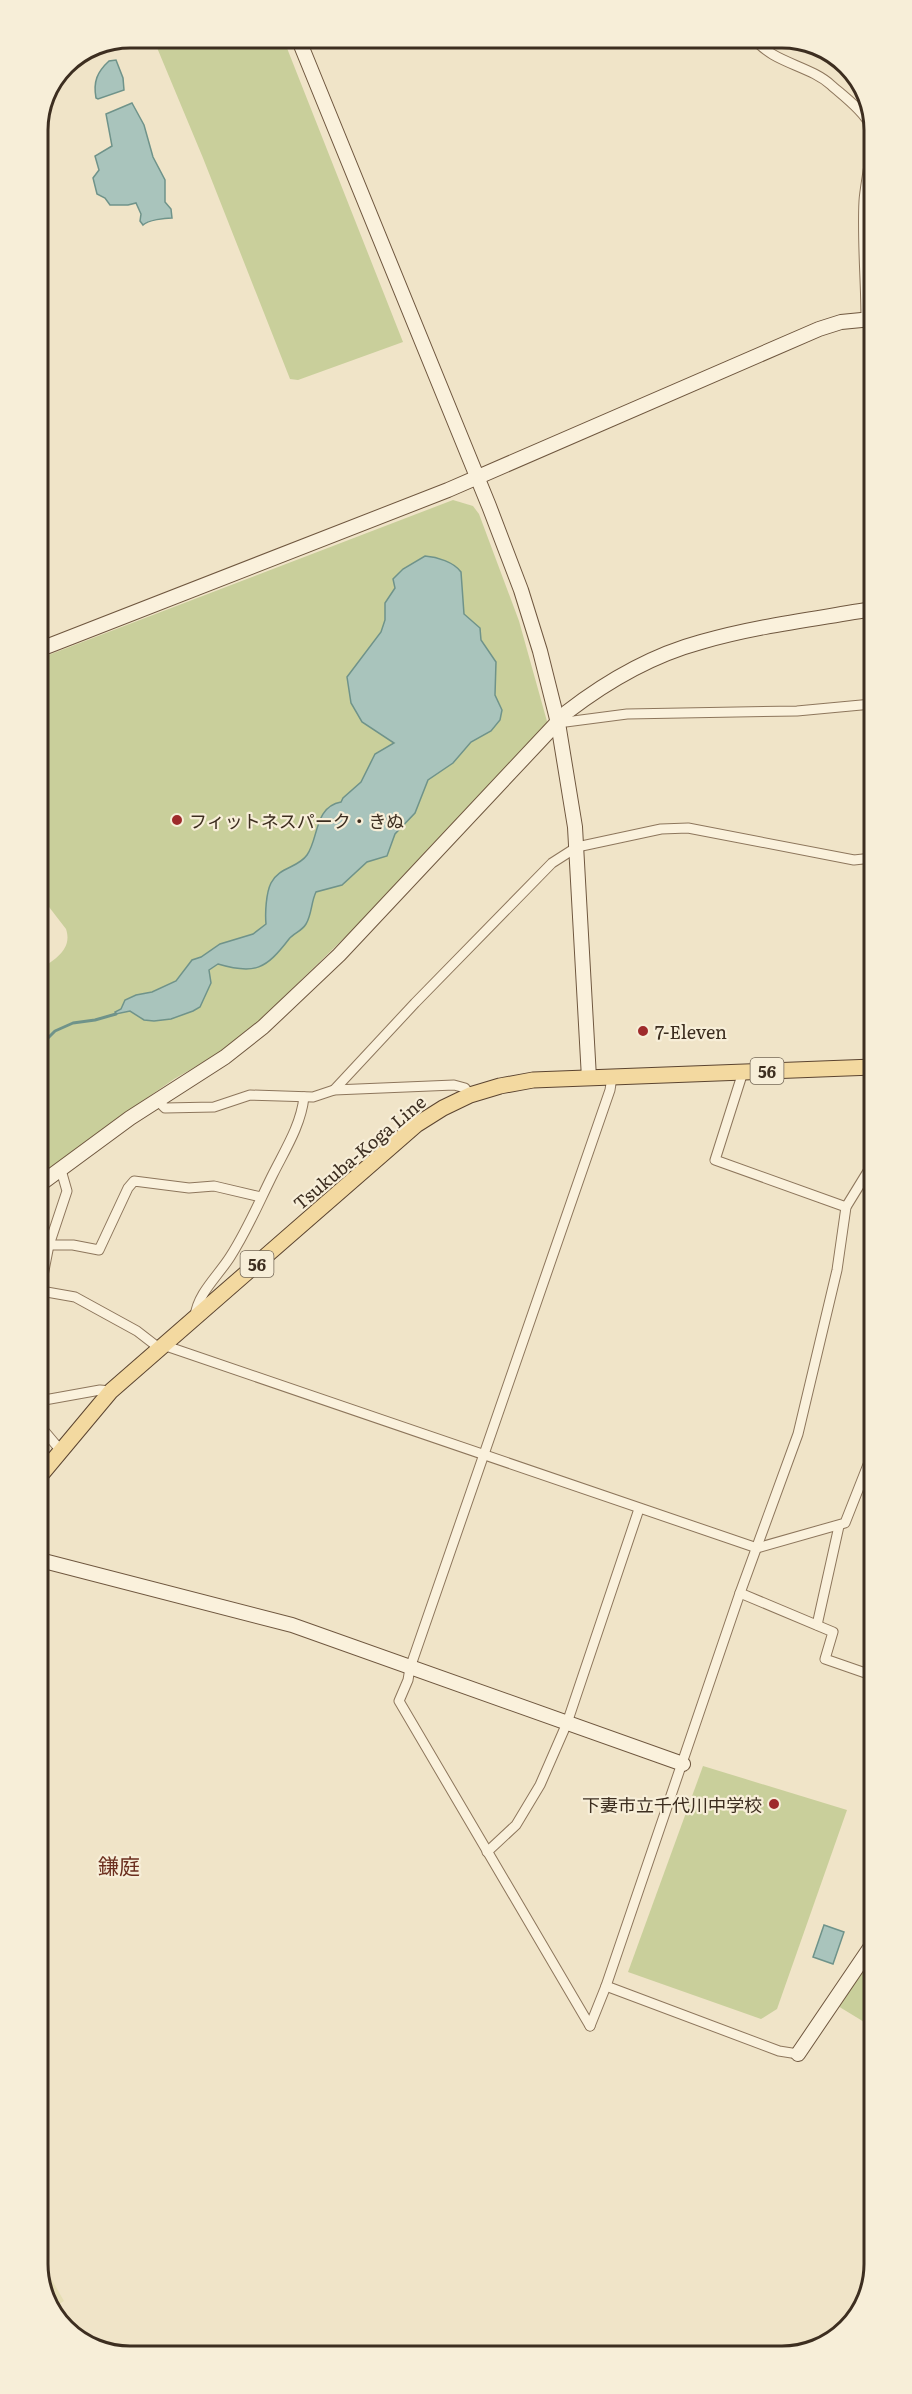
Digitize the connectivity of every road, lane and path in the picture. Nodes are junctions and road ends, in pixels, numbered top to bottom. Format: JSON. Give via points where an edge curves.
{"nodes":[{"id":1,"x":302,"y":48,"type":"edge"},
{"id":2,"x":763,"y":48,"type":"edge"},
{"id":3,"x":863,"y":116,"type":"edge"},
{"id":4,"x":864,"y":320,"type":"edge"},
{"id":5,"x":477,"y":477,"type":"junction"},
{"id":6,"x":864,"y":610,"type":"edge"},
{"id":7,"x":48,"y":646,"type":"edge"},
{"id":8,"x":864,"y":705,"type":"edge"},
{"id":9,"x":558,"y":723,"type":"junction"},
{"id":10,"x":577,"y":848,"type":"junction"},
{"id":11,"x":864,"y":859,"type":"edge"},
{"id":12,"x":864,"y":1067,"type":"edge"},
{"id":13,"x":743,"y":1072,"type":"junction"},
{"id":14,"x":612,"y":1077,"type":"junction"},
{"id":15,"x":589,"y":1078,"type":"junction"},
{"id":16,"x":334,"y":1090,"type":"junction"},
{"id":17,"x":470,"y":1095,"type":"junction"},
{"id":18,"x":304,"y":1097,"type":"junction"},
{"id":19,"x":157,"y":1100,"type":"junction"},
{"id":20,"x":61,"y":1170,"type":"junction"},
{"id":21,"x":864,"y":1178,"type":"edge"},
{"id":22,"x":48,"y":1179,"type":"edge"},
{"id":23,"x":261,"y":1197,"type":"junction"},
{"id":24,"x":846,"y":1207,"type":"junction"},
{"id":25,"x":49,"y":1245,"type":"junction"},
{"id":26,"x":48,"y":1250,"type":"edge"},
{"id":27,"x":48,"y":1295,"type":"edge"},
{"id":28,"x":195,"y":1318,"type":"junction"},
{"id":29,"x":161,"y":1346,"type":"junction"},
{"id":30,"x":111,"y":1391,"type":"junction"},
{"id":31,"x":48,"y":1399,"type":"edge"},
{"id":32,"x":48,"y":1436,"type":"edge"},
{"id":33,"x":62,"y":1452,"type":"junction"},
{"id":34,"x":483,"y":1454,"type":"junction"},
{"id":35,"x":48,"y":1467,"type":"edge"},
{"id":36,"x":864,"y":1475,"type":"edge"},
{"id":37,"x":639,"y":1509,"type":"junction"},
{"id":38,"x":839,"y":1526,"type":"junction"},
{"id":39,"x":757,"y":1548,"type":"junction"},
{"id":40,"x":48,"y":1562,"type":"edge"},
{"id":41,"x":740,"y":1593,"type":"junction"},
{"id":42,"x":817,"y":1625,"type":"junction"},
{"id":43,"x":410,"y":1668,"type":"junction"},
{"id":44,"x":864,"y":1673,"type":"edge"},
{"id":45,"x":567,"y":1723,"type":"junction"},
{"id":46,"x":683,"y":1764,"type":"junction"},
{"id":47,"x":487,"y":1852,"type":"junction"},
{"id":48,"x":864,"y":1957,"type":"edge"},
{"id":49,"x":606,"y":1986,"type":"junction"},
{"id":50,"x":798,"y":2054,"type":"joint"}],
"edges":[{"from":1,"to":5,"type":"street"},
{"from":2,"to":3,"type":"street","via":[[826,80]]},
{"from":4,"to":5,"type":"street","via":[[819,329]]},
{"from":5,"to":7,"type":"street"},
{"from":5,"to":9,"type":"street","via":[[521,590]]},
{"from":6,"to":9,"type":"street","via":[[699,642],[604,686]]},
{"from":8,"to":9,"type":"street","via":[[797,711],[639,713]]},
{"from":9,"to":10,"type":"street"},
{"from":9,"to":19,"type":"street","via":[[339,955],[263,1028]]},
{"from":10,"to":11,"type":"street","via":[[688,828]]},
{"from":10,"to":15,"type":"street"},
{"from":10,"to":16,"type":"street","via":[[543,872]]},
{"from":12,"to":13,"type":"main road","name":"Tsukuba-Koga Line","number":"56"},
{"from":13,"to":14,"type":"main road","name":"Tsukuba-Koga Line","number":"56"},
{"from":13,"to":24,"type":"street","via":[[715,1160]]},
{"from":14,"to":15,"type":"main road","name":"Tsukuba-Koga Line","number":"56"},
{"from":14,"to":34,"type":"street"},
{"from":15,"to":17,"type":"main road","name":"Tsukuba-Koga Line","number":"56","via":[[515,1083]]},
{"from":16,"to":17,"type":"street","via":[[454,1085],[465,1088]]},
{"from":16,"to":18,"type":"street"},
{"from":17,"to":28,"type":"main road","name":"Tsukuba-Koga Line","number":"56","via":[[416,1125]]},
{"from":18,"to":19,"type":"street","via":[[250,1095],[214,1107],[172,1109]]},
{"from":18,"to":23,"type":"street","via":[[296,1128]]},
{"from":19,"to":20,"type":"street"},
{"from":20,"to":22,"type":"street"},
{"from":20,"to":25,"type":"street","via":[[66,1191]]},
{"from":21,"to":24,"type":"street"},
{"from":23,"to":25,"type":"street","via":[[214,1186],[189,1188],[134,1181],[99,1250]]},
{"from":23,"to":28,"type":"street","via":[[234,1251],[199,1300]]},
{"from":24,"to":39,"type":"street","via":[[837,1270],[798,1434]]},
{"from":25,"to":26,"type":"street"},
{"from":27,"to":29,"type":"street","via":[[75,1297]]},
{"from":28,"to":29,"type":"main road","name":"Tsukuba-Koga Line","number":"56"},
{"from":29,"to":30,"type":"main road","name":"Tsukuba-Koga Line","number":"56"},
{"from":29,"to":34,"type":"street"},
{"from":30,"to":31,"type":"street"},
{"from":30,"to":33,"type":"main road","name":"Tsukuba-Koga Line","number":"56"},
{"from":32,"to":33,"type":"street"},
{"from":33,"to":35,"type":"main road","name":"Tsukuba-Koga Line","number":"56"},
{"from":34,"to":37,"type":"street"},
{"from":34,"to":43,"type":"street"},
{"from":36,"to":38,"type":"street","via":[[845,1523]]},
{"from":37,"to":39,"type":"street"},
{"from":37,"to":45,"type":"street"},
{"from":38,"to":39,"type":"street"},
{"from":38,"to":42,"type":"street"},
{"from":39,"to":41,"type":"street"},
{"from":40,"to":43,"type":"street","via":[[292,1625]]},
{"from":41,"to":42,"type":"street"},
{"from":41,"to":46,"type":"street"},
{"from":42,"to":44,"type":"street","via":[[833,1632],[825,1659]]},
{"from":43,"to":45,"type":"street"},
{"from":43,"to":47,"type":"street","via":[[399,1701]]},
{"from":45,"to":46,"type":"street"},
{"from":45,"to":47,"type":"street","via":[[540,1785],[516,1825]]},
{"from":46,"to":49,"type":"street"},
{"from":47,"to":49,"type":"street","via":[[590,2026]]},
{"from":48,"to":50,"type":"street"},
{"from":49,"to":50,"type":"street","via":[[779,2051]]}]}
